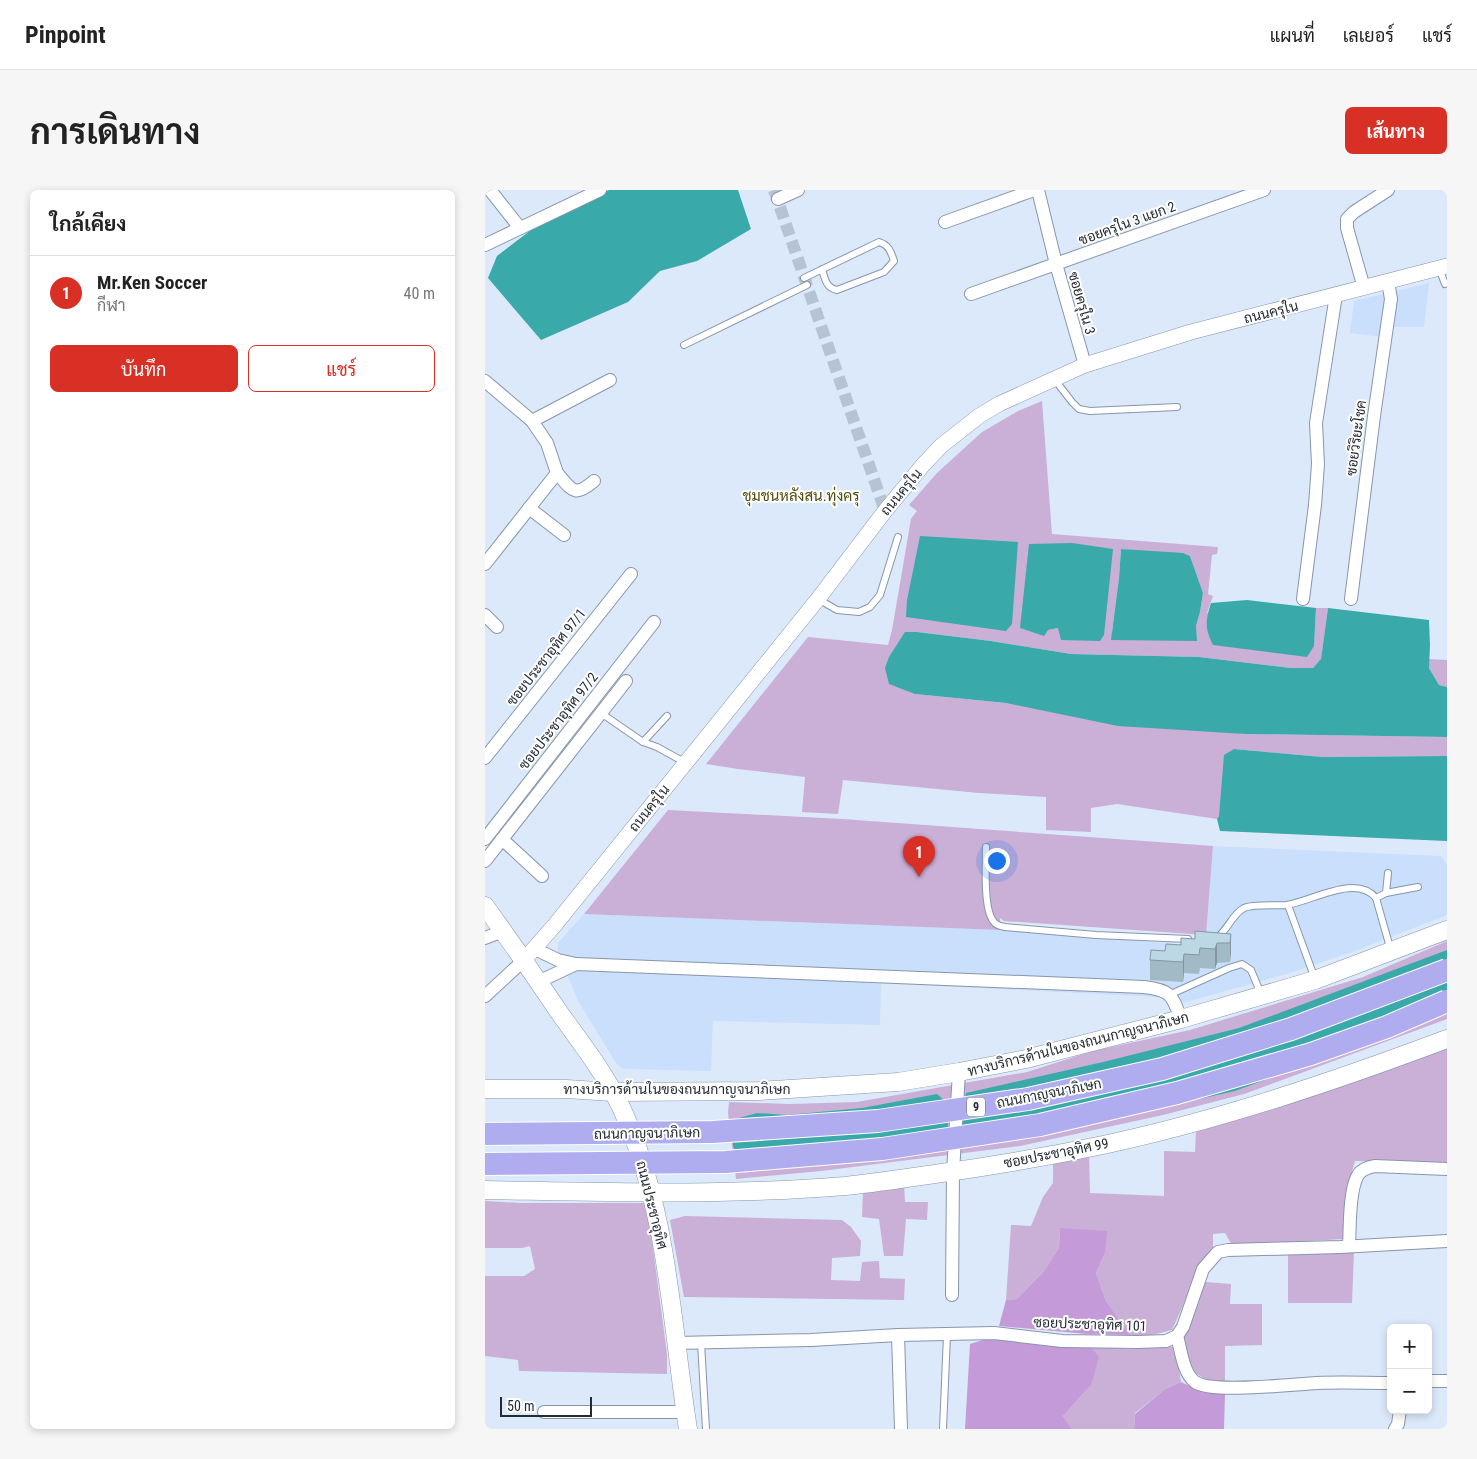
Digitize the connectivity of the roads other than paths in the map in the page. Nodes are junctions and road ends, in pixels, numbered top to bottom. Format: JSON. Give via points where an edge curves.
{"nodes":[{"id":1,"x":490,"y":190,"type":"edge"},
{"id":2,"x":600,"y":190,"type":"edge"},
{"id":3,"x":798,"y":190,"type":"edge"},
{"id":4,"x":1264,"y":190,"type":"edge"},
{"id":5,"x":1388,"y":190,"type":"edge"},
{"id":6,"x":1038,"y":191,"type":"edge"},
{"id":7,"x":777,"y":199,"type":"dead end"},
{"id":8,"x":945,"y":222,"type":"dead end"},
{"id":9,"x":520,"y":228,"type":"junction"},
{"id":10,"x":485,"y":245,"type":"edge"},
{"id":11,"x":1055,"y":264,"type":"junction"},
{"id":12,"x":1443,"y":267,"type":"edge"},
{"id":13,"x":822,"y":270,"type":"junction"},
{"id":14,"x":1388,"y":282,"type":"junction"},
{"id":15,"x":1445,"y":284,"type":"dead end"},
{"id":16,"x":1365,"y":288,"type":"junction"},
{"id":17,"x":971,"y":294,"type":"dead end"},
{"id":18,"x":1336,"y":295,"type":"junction"},
{"id":19,"x":684,"y":345,"type":"dead end"},
{"id":20,"x":1085,"y":365,"type":"junction"},
{"id":21,"x":1055,"y":379,"type":"junction"},
{"id":22,"x":610,"y":380,"type":"dead end"},
{"id":23,"x":485,"y":381,"type":"edge"},
{"id":24,"x":1177,"y":407,"type":"dead end"},
{"id":25,"x":532,"y":421,"type":"junction"},
{"id":26,"x":557,"y":473,"type":"junction"},
{"id":27,"x":595,"y":481,"type":"dead end"},
{"id":28,"x":529,"y":508,"type":"junction"},
{"id":29,"x":564,"y":535,"type":"dead end"},
{"id":30,"x":898,"y":537,"type":"dead end"},
{"id":31,"x":485,"y":564,"type":"edge"},
{"id":32,"x":631,"y":574,"type":"dead end"},
{"id":33,"x":819,"y":599,"type":"junction"},
{"id":34,"x":1303,"y":599,"type":"dead end"},
{"id":35,"x":1351,"y":599,"type":"dead end"},
{"id":36,"x":485,"y":615,"type":"edge"},
{"id":37,"x":654,"y":622,"type":"dead end"},
{"id":38,"x":497,"y":627,"type":"dead end"},
{"id":39,"x":626,"y":681,"type":"dead end"},
{"id":40,"x":601,"y":713,"type":"junction"},
{"id":41,"x":667,"y":716,"type":"dead end"},
{"id":42,"x":643,"y":742,"type":"junction"},
{"id":43,"x":485,"y":758,"type":"edge"},
{"id":44,"x":686,"y":763,"type":"junction"},
{"id":45,"x":502,"y":838,"type":"junction"},
{"id":46,"x":485,"y":839,"type":"edge"},
{"id":47,"x":986,"y":847,"type":"dead end"},
{"id":48,"x":485,"y":861,"type":"edge"},
{"id":49,"x":1388,"y":873,"type":"dead end"},
{"id":50,"x":542,"y":876,"type":"dead end"},
{"id":51,"x":1418,"y":887,"type":"dead end"},
{"id":52,"x":1386,"y":893,"type":"junction"},
{"id":53,"x":1376,"y":898,"type":"junction"},
{"id":54,"x":1288,"y":905,"type":"junction"},
{"id":55,"x":485,"y":906,"type":"edge"},
{"id":56,"x":1447,"y":930,"type":"edge"},
{"id":57,"x":503,"y":931,"type":"junction"},
{"id":58,"x":485,"y":938,"type":"edge"},
{"id":59,"x":1198,"y":939,"type":"edge"},
{"id":60,"x":1207,"y":940,"type":"edge"},
{"id":61,"x":1391,"y":952,"type":"junction"},
{"id":62,"x":529,"y":955,"type":"junction"},
{"id":63,"x":576,"y":964,"type":"junction"},
{"id":64,"x":1447,"y":970,"type":"edge"},
{"id":65,"x":1315,"y":980,"type":"junction"},
{"id":66,"x":538,"y":982,"type":"junction"},
{"id":67,"x":1169,"y":995,"type":"junction"},
{"id":68,"x":1262,"y":995,"type":"junction"},
{"id":69,"x":485,"y":996,"type":"edge"},
{"id":70,"x":1447,"y":1001,"type":"edge"},
{"id":71,"x":1181,"y":1019,"type":"junction"},
{"id":72,"x":1447,"y":1039,"type":"edge"},
{"id":73,"x":959,"y":1072,"type":"junction"},
{"id":74,"x":485,"y":1090,"type":"edge"},
{"id":75,"x":613,"y":1092,"type":"junction"},
{"id":76,"x":485,"y":1134,"type":"edge"},
{"id":77,"x":485,"y":1164,"type":"edge"},
{"id":78,"x":1447,"y":1169,"type":"edge"},
{"id":79,"x":953,"y":1172,"type":"junction"},
{"id":80,"x":485,"y":1190,"type":"edge"},
{"id":81,"x":651,"y":1192,"type":"junction"},
{"id":82,"x":1447,"y":1241,"type":"edge"},
{"id":83,"x":1349,"y":1246,"type":"junction"},
{"id":84,"x":951,"y":1294,"type":"dead end"},
{"id":85,"x":898,"y":1335,"type":"junction"},
{"id":86,"x":947,"y":1335,"type":"junction"},
{"id":87,"x":1177,"y":1336,"type":"junction"},
{"id":88,"x":677,"y":1343,"type":"junction"},
{"id":89,"x":701,"y":1343,"type":"junction"},
{"id":90,"x":1432,"y":1381,"type":"edge"},
{"id":91,"x":1447,"y":1381,"type":"edge"},
{"id":92,"x":1387,"y":1383,"type":"edge"},
{"id":93,"x":544,"y":1412,"type":"dead end"},
{"id":94,"x":1399,"y":1414,"type":"edge"},
{"id":95,"x":686,"y":1420,"type":"edge"},
{"id":96,"x":706,"y":1429,"type":"edge"},
{"id":97,"x":901,"y":1429,"type":"edge"},
{"id":98,"x":943,"y":1429,"type":"edge"},
{"id":99,"x":1395,"y":1429,"type":"edge"}],
"edges":[{"from":1,"to":9,"type":"street"},
{"from":2,"to":9,"type":"street"},
{"from":3,"to":7,"type":"street"},
{"from":4,"to":11,"type":"street","name":"ซอยครุใน 3 แยก 2"},
{"from":5,"to":16,"type":"street","via":[[1347,219]]},
{"from":6,"to":8,"type":"street"},
{"from":6,"to":11,"type":"street","name":"ซอยครุใน 3"},
{"from":9,"to":10,"type":"street"},
{"from":11,"to":17,"type":"street","name":"ซอยครุใน 3 แยก 2"},
{"from":11,"to":20,"type":"street","name":"ซอยครุใน 3"},
{"from":12,"to":14,"type":"street","name":"ถนนครุใน"},
{"from":12,"to":15,"type":"lane"},
{"from":13,"to":13,"type":"lane","via":[[879,242],[890,248],[894,261],[884,272],[837,290],[827,284]]},
{"from":13,"to":19,"type":"lane"},
{"from":14,"to":16,"type":"street","name":"ถนนครุใน"},
{"from":14,"to":35,"type":"street","name":"ซอยวิริยะโชค","via":[[1391,299]]},
{"from":16,"to":18,"type":"street","name":"ถนนครุใน"},
{"from":18,"to":20,"type":"street","name":"ถนนครุใน","via":[[1191,332]]},
{"from":18,"to":34,"type":"street","via":[[1316,423],[1315,505]]},
{"from":20,"to":21,"type":"street","name":"ถนนครุใน"},
{"from":21,"to":24,"type":"lane","via":[[1079,409]]},
{"from":21,"to":33,"type":"street","name":"ถนนครุใน","via":[[999,404],[941,446],[885,511]]},
{"from":22,"to":25,"type":"street"},
{"from":23,"to":25,"type":"street"},
{"from":25,"to":26,"type":"street","via":[[547,443]]},
{"from":26,"to":27,"type":"street","via":[[574,490],[585,489]]},
{"from":26,"to":28,"type":"street"},
{"from":28,"to":29,"type":"street"},
{"from":28,"to":31,"type":"street"},
{"from":30,"to":33,"type":"lane","via":[[880,595],[870,608],[859,612],[837,610]]},
{"from":32,"to":43,"type":"street","name":"ซอยประชาอุทิศ 97/1"},
{"from":33,"to":44,"type":"street","name":"ถนนครุใน"},
{"from":36,"to":38,"type":"street"},
{"from":37,"to":46,"type":"street","name":"ซอยประชาอุทิศ 97/2"},
{"from":39,"to":40,"type":"street"},
{"from":40,"to":42,"type":"lane"},
{"from":40,"to":45,"type":"street"},
{"from":41,"to":42,"type":"lane"},
{"from":42,"to":44,"type":"lane"},
{"from":44,"to":62,"type":"street","name":"ถนนครุใน"},
{"from":45,"to":48,"type":"street"},
{"from":45,"to":50,"type":"street"},
{"from":47,"to":59,"type":"lane","via":[[987,903],[995,925],[1096,935]]},
{"from":49,"to":52,"type":"lane"},
{"from":51,"to":52,"type":"lane"},
{"from":52,"to":53,"type":"lane"},
{"from":53,"to":54,"type":"lane","via":[[1361,888],[1344,889]]},
{"from":53,"to":61,"type":"lane"},
{"from":54,"to":60,"type":"lane","via":[[1247,907],[1237,912],[1222,934]]},
{"from":54,"to":65,"type":"lane"},
{"from":55,"to":57,"type":"main road","name":"ถนนประชาอุทิศ"},
{"from":56,"to":61,"type":"main road","name":"ทางบริการด้านในของถนนกาญจนาภิเษก"},
{"from":57,"to":58,"type":"street"},
{"from":57,"to":62,"type":"main road","name":"ถนนประชาอุทิศ"},
{"from":61,"to":65,"type":"main road","name":"ทางบริการด้านในของถนนกาญจนาภิเษก"},
{"from":62,"to":63,"type":"street"},
{"from":62,"to":66,"type":"main road","name":"ถนนประชาอุทิศ"},
{"from":62,"to":69,"type":"street"},
{"from":63,"to":66,"type":"street"},
{"from":63,"to":67,"type":"street","via":[[1144,987],[1164,990]]},
{"from":64,"to":76,"type":"highway","name":"ถนนกาญจนาภิเษก","number":"9","bridge":true,"via":[[1291,1029],[1161,1069],[1028,1099],[878,1121],[723,1132]]},
{"from":65,"to":68,"type":"main road","name":"ทางบริการด้านในของถนนกาญจนาภิเษก"},
{"from":66,"to":75,"type":"main road","name":"ถนนประชาอุทิศ"},
{"from":67,"to":68,"type":"lane","via":[[1242,964],[1251,970]]},
{"from":67,"to":71,"type":"street"},
{"from":68,"to":71,"type":"main road","name":"ทางบริการด้านในของถนนกาญจนาภิเษก"},
{"from":70,"to":77,"type":"highway","name":"ถนนกาญจนาภิเษก","number":"9","bridge":true,"via":[[1311,1054],[1177,1093],[1040,1125],[882,1150],[726,1162]]},
{"from":71,"to":73,"type":"main road","name":"ทางบริการด้านในของถนนกาญจนาภิเษก","via":[[1026,1059]]},
{"from":72,"to":79,"type":"main road","name":"ซอยประชาอุทิศ 99","via":[[1325,1082],[1190,1123],[1105,1144]]},
{"from":73,"to":75,"type":"main road","name":"ทางบริการด้านในของถนนกาญจนาภิเษก","via":[[898,1082],[819,1088]]},
{"from":73,"to":79,"type":"street"},
{"from":74,"to":75,"type":"main road","name":"ทางบริการด้านในของถนนกาญจนาภิเษก"},
{"from":75,"to":81,"type":"main road","name":"ถนนประชาอุทิศ","via":[[635,1141]]},
{"from":78,"to":83,"type":"street","via":[[1375,1166],[1362,1171],[1352,1194]]},
{"from":79,"to":81,"type":"main road","name":"ซอยประชาอุทิศ 99","via":[[846,1186]]},
{"from":79,"to":84,"type":"street"},
{"from":80,"to":81,"type":"main road","name":"ซอยประชาอุทิศ 99"},
{"from":81,"to":88,"type":"main road","name":"ถนนประชาอุทิศ"},
{"from":82,"to":83,"type":"street"},
{"from":83,"to":87,"type":"street","via":[[1218,1252],[1203,1269]]},
{"from":85,"to":86,"type":"street","name":"ซอยประชาอุทิศ 101"},
{"from":85,"to":89,"type":"street","name":"ซอยประชาอุทิศ 101"},
{"from":85,"to":97,"type":"street"},
{"from":86,"to":87,"type":"street","name":"ซอยประชาอุทิศ 101","via":[[994,1333],[1062,1341],[1138,1342],[1166,1341]]},
{"from":86,"to":98,"type":"lane"},
{"from":87,"to":92,"type":"street","via":[[1187,1371],[1202,1386],[1245,1388]]},
{"from":88,"to":89,"type":"street","name":"ซอยประชาอุทิศ 101"},
{"from":88,"to":95,"type":"main road","name":"ถนนประชาอุทิศ"},
{"from":89,"to":96,"type":"lane"},
{"from":90,"to":91,"type":"street"},
{"from":93,"to":95,"type":"street","via":[[634,1413]]},
{"from":94,"to":99,"type":"street"}]}
